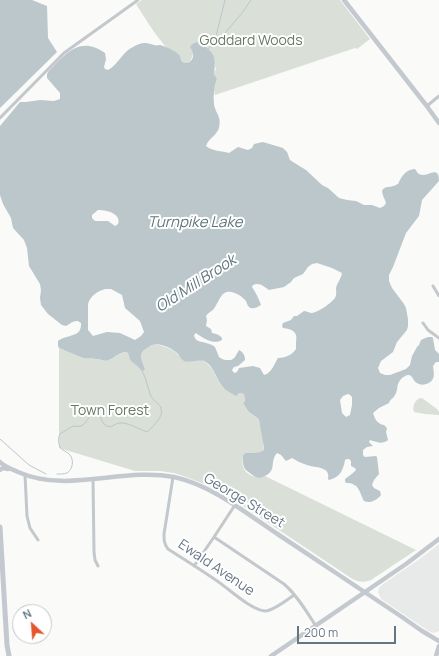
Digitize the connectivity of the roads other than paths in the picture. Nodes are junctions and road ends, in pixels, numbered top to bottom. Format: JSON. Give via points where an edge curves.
{"nodes":[{"id":1,"x":138,"y":0,"type":"edge"},
{"id":2,"x":344,"y":0,"type":"edge"},
{"id":3,"x":439,"y":96,"type":"edge"},
{"id":4,"x":427,"y":106,"type":"junction"},
{"id":5,"x":0,"y":118,"type":"edge"},
{"id":6,"x":439,"y":123,"type":"edge"},
{"id":7,"x":433,"y":286,"type":"dead end"},
{"id":8,"x":439,"y":296,"type":"edge"},
{"id":9,"x":423,"y":323,"type":"dead end"},
{"id":10,"x":437,"y":337,"type":"edge"},
{"id":11,"x":0,"y":462,"type":"edge"},
{"id":12,"x":10,"y":469,"type":"junction"},
{"id":13,"x":0,"y":470,"type":"edge"},
{"id":14,"x":25,"y":475,"type":"junction"},
{"id":15,"x":173,"y":477,"type":"junction"},
{"id":16,"x":93,"y":479,"type":"junction"},
{"id":17,"x":235,"y":505,"type":"junction"},
{"id":18,"x":0,"y":527,"type":"edge"},
{"id":19,"x":214,"y":537,"type":"junction"},
{"id":20,"x":439,"y":539,"type":"edge"},
{"id":21,"x":38,"y":540,"type":"dead end"},
{"id":22,"x":98,"y":566,"type":"dead end"},
{"id":23,"x":194,"y":566,"type":"junction"},
{"id":24,"x":365,"y":592,"type":"junction"},
{"id":25,"x":294,"y":595,"type":"junction"},
{"id":26,"x":316,"y":626,"type":"junction"},
{"id":27,"x":439,"y":641,"type":"edge"},
{"id":28,"x":439,"y":646,"type":"edge"},
{"id":29,"x":8,"y":655,"type":"edge"},
{"id":30,"x":272,"y":656,"type":"edge"},
{"id":31,"x":436,"y":656,"type":"edge"}],
"edges":[{"from":1,"to":5,"type":"street","via":[[64,52]]},
{"from":2,"to":4,"type":"main road"},
{"from":3,"to":4,"type":"street"},
{"from":4,"to":6,"type":"main road"},
{"from":7,"to":8,"type":"street"},
{"from":9,"to":10,"type":"street"},
{"from":11,"to":12,"type":"main road","name":"George Street"},
{"from":12,"to":13,"type":"main road","name":"George Street"},
{"from":12,"to":14,"type":"main road","name":"George Street"},
{"from":14,"to":16,"type":"main road","name":"George Street","via":[[55,481]]},
{"from":14,"to":21,"type":"street","via":[[26,516]]},
{"from":15,"to":16,"type":"main road","name":"George Street","via":[[134,475]]},
{"from":15,"to":17,"type":"main road","name":"George Street","via":[[201,487]]},
{"from":15,"to":23,"type":"street","name":"Ewald Avenue","via":[[164,534],[165,545]]},
{"from":16,"to":22,"type":"street","via":[[94,552]]},
{"from":17,"to":19,"type":"street"},
{"from":17,"to":24,"type":"main road","name":"George Street"},
{"from":18,"to":29,"type":"main road"},
{"from":19,"to":23,"type":"street"},
{"from":19,"to":25,"type":"street","via":[[284,584]]},
{"from":20,"to":24,"type":"main road"},
{"from":23,"to":25,"type":"street","name":"Ewald Avenue","via":[[256,609],[270,610]]},
{"from":24,"to":26,"type":"main road"},
{"from":24,"to":27,"type":"main road","name":"George Street"},
{"from":25,"to":26,"type":"street"},
{"from":26,"to":30,"type":"main road"},
{"from":28,"to":31,"type":"main road"}]}
